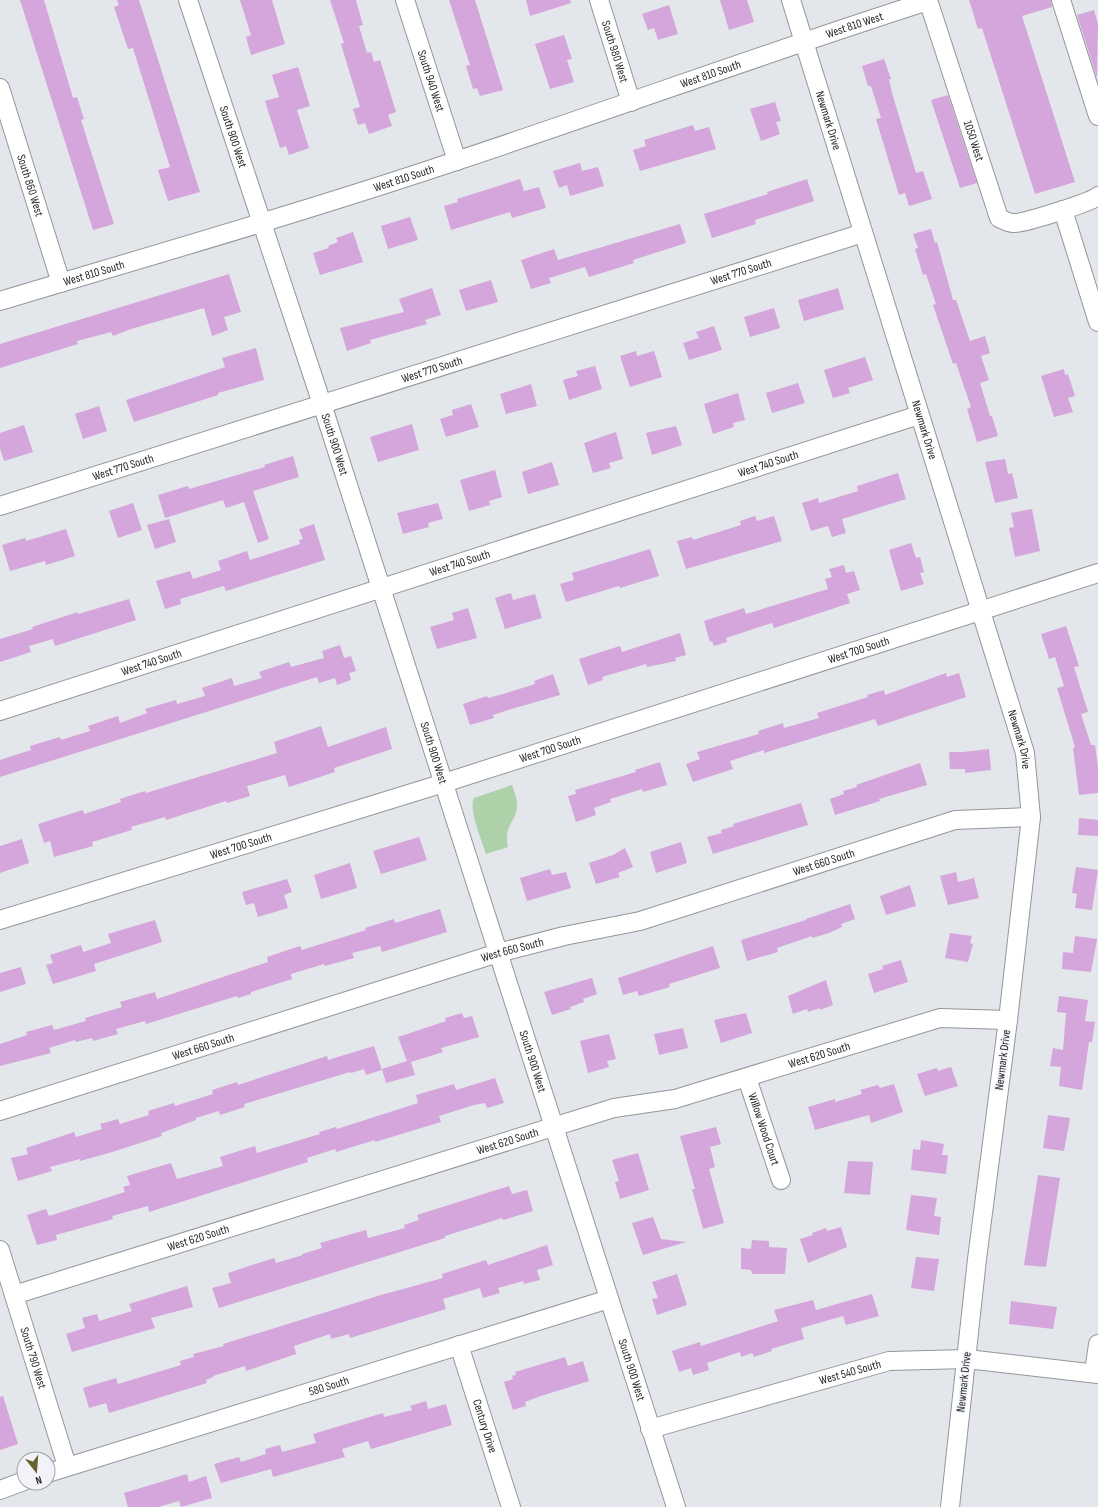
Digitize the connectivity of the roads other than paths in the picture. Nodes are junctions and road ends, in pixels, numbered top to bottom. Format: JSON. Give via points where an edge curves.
{"nodes":[{"id":1,"x":188,"y":0,"type":"edge"},
{"id":2,"x":405,"y":0,"type":"edge"},
{"id":3,"x":599,"y":0,"type":"edge"},
{"id":4,"x":791,"y":0,"type":"edge"},
{"id":5,"x":928,"y":0,"type":"edge"},
{"id":6,"x":1061,"y":0,"type":"edge"},
{"id":7,"x":804,"y":41,"type":"junction"},
{"id":8,"x":0,"y":88,"type":"edge"},
{"id":9,"x":631,"y":102,"type":"junction"},
{"id":10,"x":1098,"y":116,"type":"edge"},
{"id":11,"x":457,"y":161,"type":"junction"},
{"id":12,"x":1098,"y":196,"type":"edge"},
{"id":13,"x":1063,"y":210,"type":"junction"},
{"id":14,"x":261,"y":223,"type":"junction"},
{"id":15,"x":863,"y":233,"type":"junction"},
{"id":16,"x":61,"y":283,"type":"junction"},
{"id":17,"x":0,"y":302,"type":"edge"},
{"id":18,"x":1098,"y":322,"type":"edge"},
{"id":19,"x":322,"y":404,"type":"junction"},
{"id":20,"x":919,"y":415,"type":"junction"},
{"id":21,"x":0,"y":506,"type":"edge"},
{"id":22,"x":1098,"y":574,"type":"edge"},
{"id":23,"x":382,"y":588,"type":"junction"},
{"id":24,"x":981,"y":610,"type":"junction"},
{"id":25,"x":0,"y":711,"type":"edge"},
{"id":26,"x":444,"y":783,"type":"junction"},
{"id":27,"x":1031,"y":817,"type":"junction"},
{"id":28,"x":0,"y":920,"type":"edge"},
{"id":29,"x":498,"y":953,"type":"junction"},
{"id":30,"x":1008,"y":1020,"type":"junction"},
{"id":31,"x":747,"y":1078,"type":"junction"},
{"id":32,"x":0,"y":1111,"type":"edge"},
{"id":33,"x":554,"y":1126,"type":"junction"},
{"id":34,"x":781,"y":1180,"type":"dead end"},
{"id":35,"x":0,"y":1250,"type":"edge"},
{"id":36,"x":14,"y":1295,"type":"junction"},
{"id":37,"x":609,"y":1298,"type":"junction"},
{"id":38,"x":459,"y":1344,"type":"junction"},
{"id":39,"x":1098,"y":1344,"type":"edge"},
{"id":40,"x":967,"y":1359,"type":"junction"},
{"id":41,"x":1096,"y":1374,"type":"edge"},
{"id":42,"x":650,"y":1429,"type":"junction"},
{"id":43,"x":68,"y":1466,"type":"junction"},
{"id":44,"x":56,"y":1470,"type":"edge"},
{"id":45,"x":16,"y":1484,"type":"edge"},
{"id":46,"x":0,"y":1490,"type":"edge"},
{"id":47,"x":511,"y":1507,"type":"edge"},
{"id":48,"x":676,"y":1507,"type":"edge"},
{"id":49,"x":950,"y":1507,"type":"edge"}],
"edges":[{"from":1,"to":14,"type":"street","name":"South 900 West"},
{"from":2,"to":11,"type":"street","name":"South 940 West"},
{"from":3,"to":9,"type":"street","name":"South 980 West"},
{"from":4,"to":7,"type":"street","name":"Newmark Drive"},
{"from":5,"to":7,"type":"street","name":"West 810 West"},
{"from":5,"to":13,"type":"street","name":"1050 West","via":[[999,218],[1013,223]]},
{"from":6,"to":10,"type":"street"},
{"from":7,"to":9,"type":"street","name":"West 810 South"},
{"from":7,"to":15,"type":"street","name":"Newmark Drive"},
{"from":8,"to":16,"type":"street","name":"South 860 West"},
{"from":9,"to":11,"type":"street","name":"West 810 South"},
{"from":11,"to":14,"type":"street","name":"West 810 South"},
{"from":12,"to":13,"type":"street","name":"1050 West"},
{"from":13,"to":18,"type":"street"},
{"from":14,"to":16,"type":"street","name":"West 810 South"},
{"from":14,"to":19,"type":"street","name":"South 900 West"},
{"from":15,"to":19,"type":"street","name":"West 770 South"},
{"from":15,"to":20,"type":"street","name":"Newmark Drive"},
{"from":16,"to":17,"type":"street","name":"West 810 South"},
{"from":19,"to":21,"type":"street","name":"West 770 South"},
{"from":19,"to":23,"type":"street","name":"South 900 West"},
{"from":20,"to":23,"type":"street","name":"West 740 South"},
{"from":20,"to":24,"type":"street","name":"Newmark Drive"},
{"from":22,"to":24,"type":"street","name":"West 700 South"},
{"from":23,"to":25,"type":"street","name":"West 740 South"},
{"from":23,"to":26,"type":"street","name":"South 900 West"},
{"from":24,"to":26,"type":"street","name":"West 700 South"},
{"from":24,"to":27,"type":"street","name":"Newmark Drive","via":[[1025,753]]},
{"from":26,"to":28,"type":"street","name":"West 700 South"},
{"from":26,"to":29,"type":"street","name":"South 900 West"},
{"from":27,"to":29,"type":"street","name":"West 660 South","via":[[954,820],[640,921],[564,936]]},
{"from":27,"to":30,"type":"street","name":"Newmark Drive"},
{"from":29,"to":32,"type":"street","name":"West 660 South"},
{"from":29,"to":33,"type":"street","name":"South 900 West"},
{"from":30,"to":31,"type":"street","name":"West 620 South","via":[[940,1018]]},
{"from":30,"to":40,"type":"street","name":"Newmark Drive","via":[[977,1259]]},
{"from":31,"to":33,"type":"street","name":"West 620 South","via":[[675,1099],[614,1108]]},
{"from":31,"to":34,"type":"street","name":"Willow Wood Court"},
{"from":33,"to":36,"type":"street","name":"West 620 South"},
{"from":33,"to":37,"type":"street","name":"South 900 West"},
{"from":35,"to":36,"type":"street","name":"South 790 West"},
{"from":36,"to":43,"type":"street","name":"South 790 West"},
{"from":37,"to":38,"type":"street","name":"580 South"},
{"from":37,"to":42,"type":"street","name":"South 900 West"},
{"from":38,"to":43,"type":"street","name":"580 South"},
{"from":38,"to":47,"type":"street","name":"Century Drive"},
{"from":39,"to":41,"type":"street"},
{"from":40,"to":41,"type":"street","name":"West 540 South"},
{"from":40,"to":42,"type":"street","name":"West 540 South","via":[[890,1361]]},
{"from":40,"to":49,"type":"street","name":"Newmark Drive"},
{"from":42,"to":48,"type":"street","name":"South 900 West"},
{"from":43,"to":44,"type":"street","name":"580 South"},
{"from":45,"to":46,"type":"street"}]}
